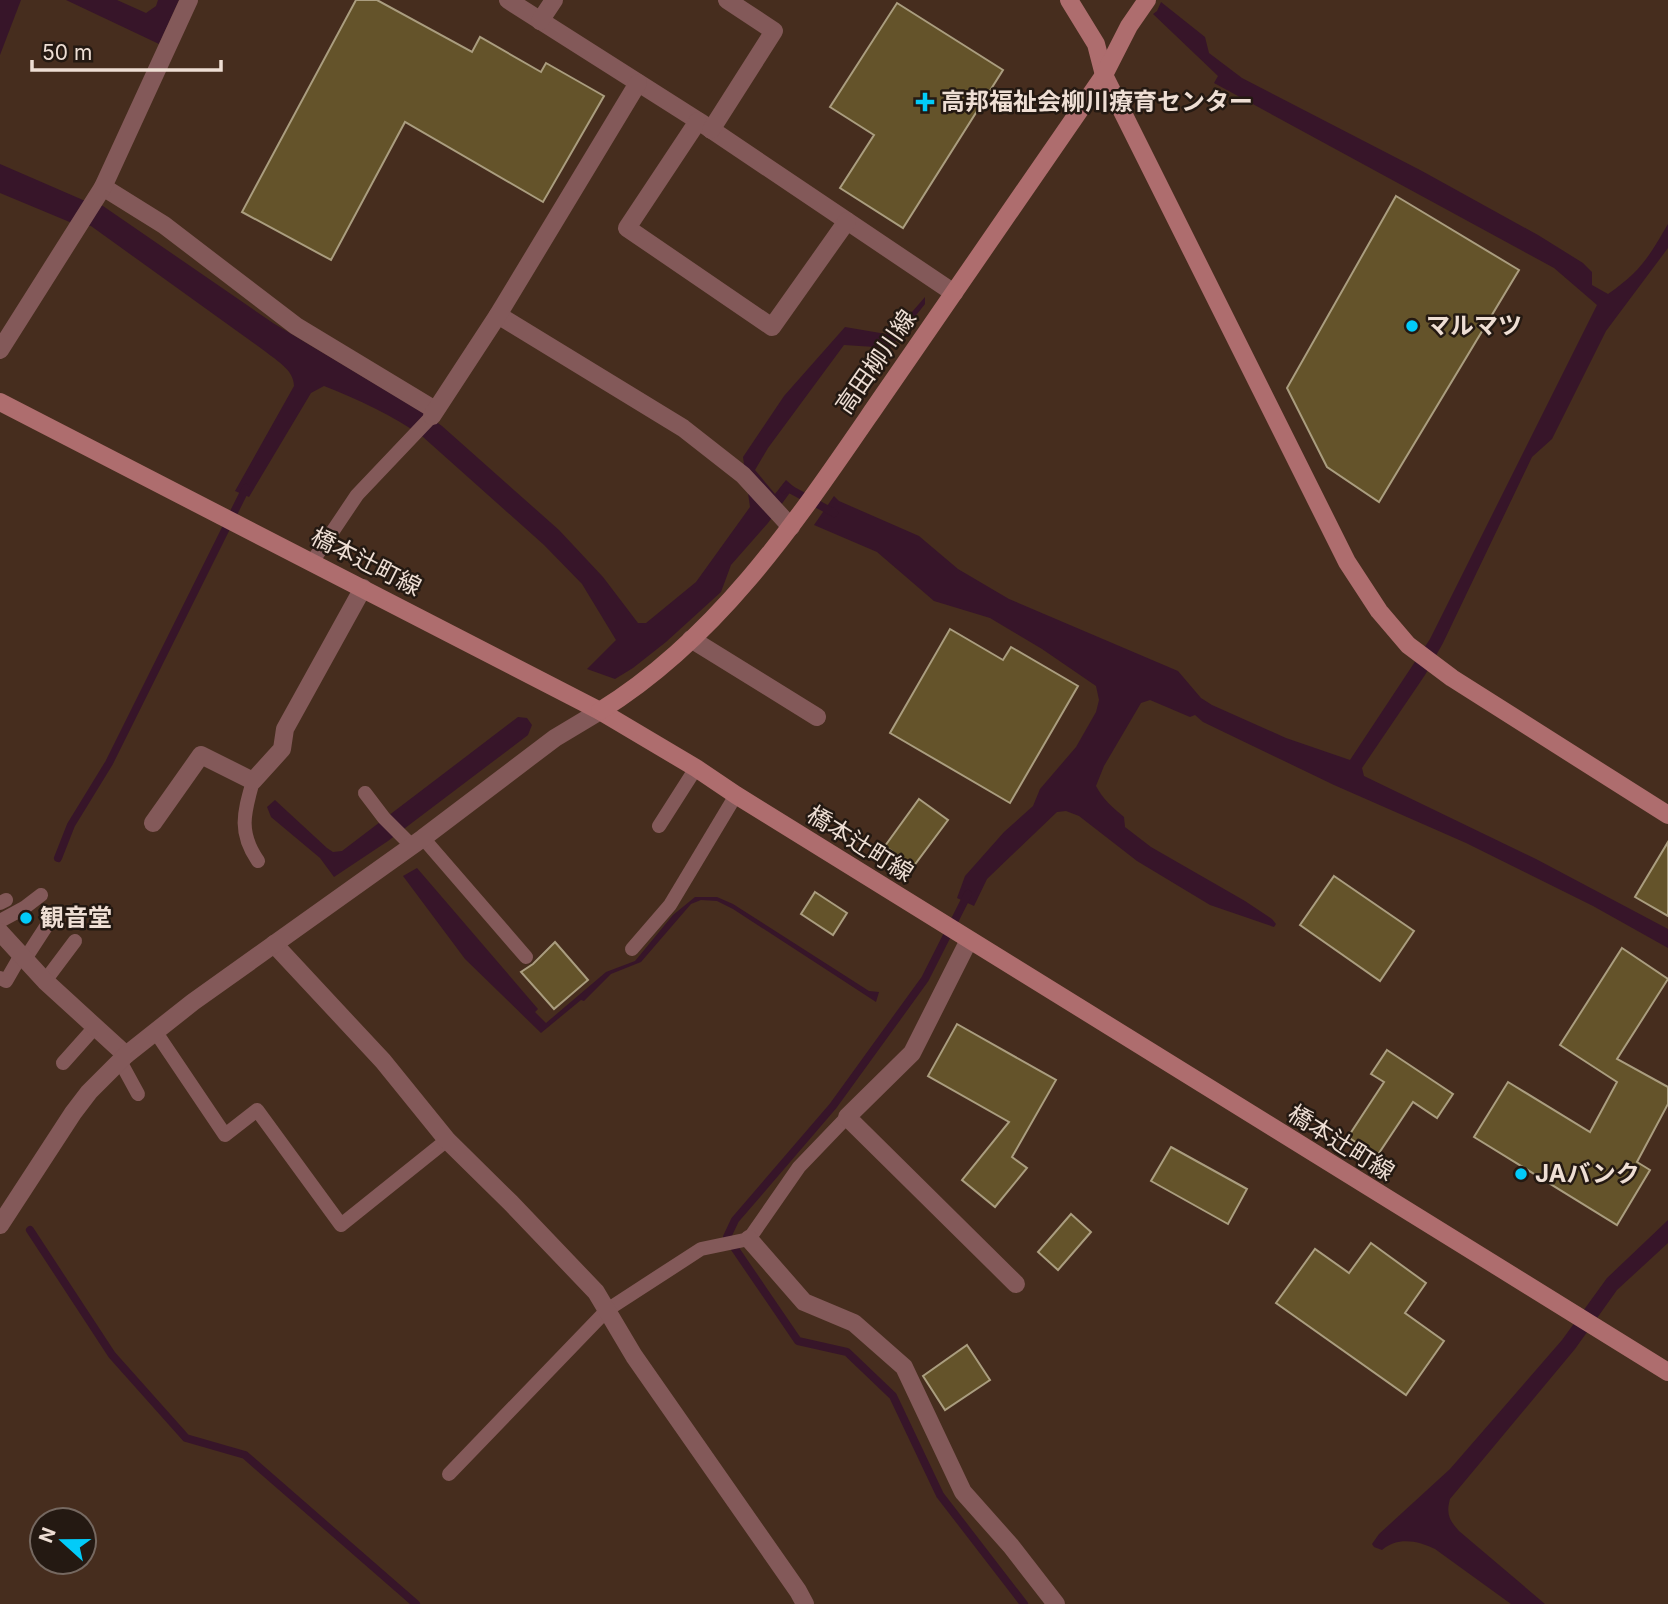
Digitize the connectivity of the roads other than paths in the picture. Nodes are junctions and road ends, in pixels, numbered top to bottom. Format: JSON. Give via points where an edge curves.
{"nodes":[{"id":1,"x":189,"y":0,"type":"edge"},
{"id":2,"x":508,"y":0,"type":"edge"},
{"id":3,"x":554,"y":0,"type":"edge"},
{"id":4,"x":727,"y":0,"type":"edge"},
{"id":5,"x":1069,"y":0,"type":"edge"},
{"id":6,"x":1147,"y":0,"type":"edge"},
{"id":7,"x":540,"y":21,"type":"junction"},
{"id":8,"x":1104,"y":75,"type":"junction"},
{"id":9,"x":638,"y":83,"type":"junction"},
{"id":10,"x":704,"y":125,"type":"junction"},
{"id":11,"x":98,"y":193,"type":"junction"},
{"id":12,"x":847,"y":221,"type":"junction"},
{"id":13,"x":954,"y":293,"type":"junction"},
{"id":14,"x":498,"y":315,"type":"junction"},
{"id":15,"x":0,"y":350,"type":"edge"},
{"id":16,"x":2,"y":407,"type":"edge"},
{"id":17,"x":433,"y":413,"type":"junction"},
{"id":18,"x":791,"y":527,"type":"junction"},
{"id":19,"x":312,"y":562,"type":"junction"},
{"id":20,"x":363,"y":588,"type":"junction"},
{"id":21,"x":691,"y":639,"type":"junction"},
{"id":22,"x":600,"y":711,"type":"junction"},
{"id":23,"x":817,"y":717,"type":"dead end"},
{"id":24,"x":696,"y":768,"type":"junction"},
{"id":25,"x":253,"y":781,"type":"junction"},
{"id":26,"x":365,"y":793,"type":"dead end"},
{"id":27,"x":736,"y":795,"type":"junction"},
{"id":28,"x":1668,"y":815,"type":"edge"},
{"id":29,"x":153,"y":824,"type":"dead end"},
{"id":30,"x":659,"y":826,"type":"dead end"},
{"id":31,"x":413,"y":840,"type":"junction"},
{"id":32,"x":258,"y":861,"type":"dead end"},
{"id":33,"x":41,"y":895,"type":"dead end"},
{"id":34,"x":51,"y":919,"type":"dead end"},
{"id":35,"x":0,"y":921,"type":"edge"},
{"id":36,"x":0,"y":932,"type":"edge"},
{"id":37,"x":75,"y":940,"type":"dead end"},
{"id":38,"x":969,"y":940,"type":"junction"},
{"id":39,"x":274,"y":943,"type":"junction"},
{"id":40,"x":632,"y":949,"type":"dead end"},
{"id":41,"x":23,"y":957,"type":"junction"},
{"id":42,"x":526,"y":957,"type":"dead end"},
{"id":43,"x":0,"y":978,"type":"edge"},
{"id":44,"x":45,"y":981,"type":"junction"},
{"id":45,"x":96,"y":1026,"type":"junction"},
{"id":46,"x":155,"y":1031,"type":"junction"},
{"id":47,"x":123,"y":1058,"type":"junction"},
{"id":48,"x":63,"y":1063,"type":"dead end"},
{"id":49,"x":138,"y":1094,"type":"dead end"},
{"id":50,"x":847,"y":1118,"type":"junction"},
{"id":51,"x":447,"y":1140,"type":"junction"},
{"id":52,"x":0,"y":1225,"type":"edge"},
{"id":53,"x":749,"y":1239,"type":"junction"},
{"id":54,"x":1016,"y":1284,"type":"dead end"},
{"id":55,"x":607,"y":1310,"type":"junction"},
{"id":56,"x":1668,"y":1372,"type":"edge"},
{"id":57,"x":449,"y":1474,"type":"dead end"},
{"id":58,"x":805,"y":1604,"type":"edge"},
{"id":59,"x":1056,"y":1604,"type":"edge"}],
"edges":[{"from":1,"to":11,"type":"street"},
{"from":2,"to":7,"type":"street"},
{"from":3,"to":7,"type":"street"},
{"from":4,"to":10,"type":"street","via":[[774,31]]},
{"from":5,"to":8,"type":"main road","via":[[1096,44]]},
{"from":6,"to":8,"type":"main road","name":"高田柳川線"},
{"from":7,"to":9,"type":"street"},
{"from":8,"to":13,"type":"main road","name":"高田柳川線"},
{"from":8,"to":28,"type":"main road","via":[[1347,562],[1379,611],[1408,645],[1452,678]]},
{"from":9,"to":10,"type":"street"},
{"from":9,"to":14,"type":"street"},
{"from":10,"to":12,"type":"street"},
{"from":10,"to":12,"type":"street","via":[[627,228],[772,327]]},
{"from":11,"to":15,"type":"street"},
{"from":11,"to":17,"type":"street","via":[[164,225],[296,326]]},
{"from":12,"to":13,"type":"street"},
{"from":13,"to":18,"type":"main road","name":"高田柳川線"},
{"from":14,"to":17,"type":"street"},
{"from":14,"to":18,"type":"street","via":[[683,428],[743,475]]},
{"from":16,"to":19,"type":"main road","name":"橋本辻町線"},
{"from":17,"to":19,"type":"lane","via":[[357,495]]},
{"from":18,"to":21,"type":"main road","name":"高田柳川線","via":[[722,611]]},
{"from":19,"to":20,"type":"main road","name":"橋本辻町線"},
{"from":20,"to":22,"type":"main road","name":"橋本辻町線"},
{"from":20,"to":25,"type":"street","via":[[285,729],[282,749]]},
{"from":21,"to":22,"type":"main road","name":"高田柳川線","via":[[636,689]]},
{"from":21,"to":23,"type":"street"},
{"from":22,"to":24,"type":"main road","name":"橋本辻町線"},
{"from":22,"to":31,"type":"street"},
{"from":24,"to":27,"type":"main road","name":"橋本辻町線"},
{"from":24,"to":30,"type":"lane"},
{"from":25,"to":29,"type":"street","via":[[201,755]]},
{"from":25,"to":32,"type":"lane","via":[[244,826],[248,846]]},
{"from":26,"to":31,"type":"lane","via":[[384,818]]},
{"from":27,"to":38,"type":"main road","name":"橋本辻町線"},
{"from":27,"to":40,"type":"lane","via":[[670,905]]},
{"from":31,"to":39,"type":"street"},
{"from":31,"to":42,"type":"lane"},
{"from":33,"to":35,"type":"lane"},
{"from":34,"to":41,"type":"lane"},
{"from":36,"to":41,"type":"street"},
{"from":37,"to":44,"type":"lane"},
{"from":38,"to":50,"type":"street","via":[[912,1053]]},
{"from":38,"to":56,"type":"main road","name":"橋本辻町線"},
{"from":39,"to":46,"type":"street"},
{"from":39,"to":51,"type":"street","via":[[383,1061]]},
{"from":41,"to":43,"type":"lane","via":[[6,981]]},
{"from":41,"to":44,"type":"street"},
{"from":44,"to":45,"type":"street"},
{"from":45,"to":47,"type":"street"},
{"from":45,"to":48,"type":"lane"},
{"from":46,"to":47,"type":"street"},
{"from":46,"to":51,"type":"lane","via":[[225,1135],[257,1110],[341,1225]]},
{"from":47,"to":49,"type":"lane"},
{"from":47,"to":52,"type":"street","via":[[73,1113]]},
{"from":50,"to":53,"type":"lane","via":[[799,1167]]},
{"from":50,"to":54,"type":"street"},
{"from":51,"to":55,"type":"street","via":[[596,1292]]},
{"from":53,"to":55,"type":"lane","via":[[701,1249]]},
{"from":53,"to":59,"type":"street","via":[[804,1302],[854,1323],[904,1367],[963,1492]]},
{"from":55,"to":57,"type":"lane"},
{"from":55,"to":58,"type":"street"}]}
